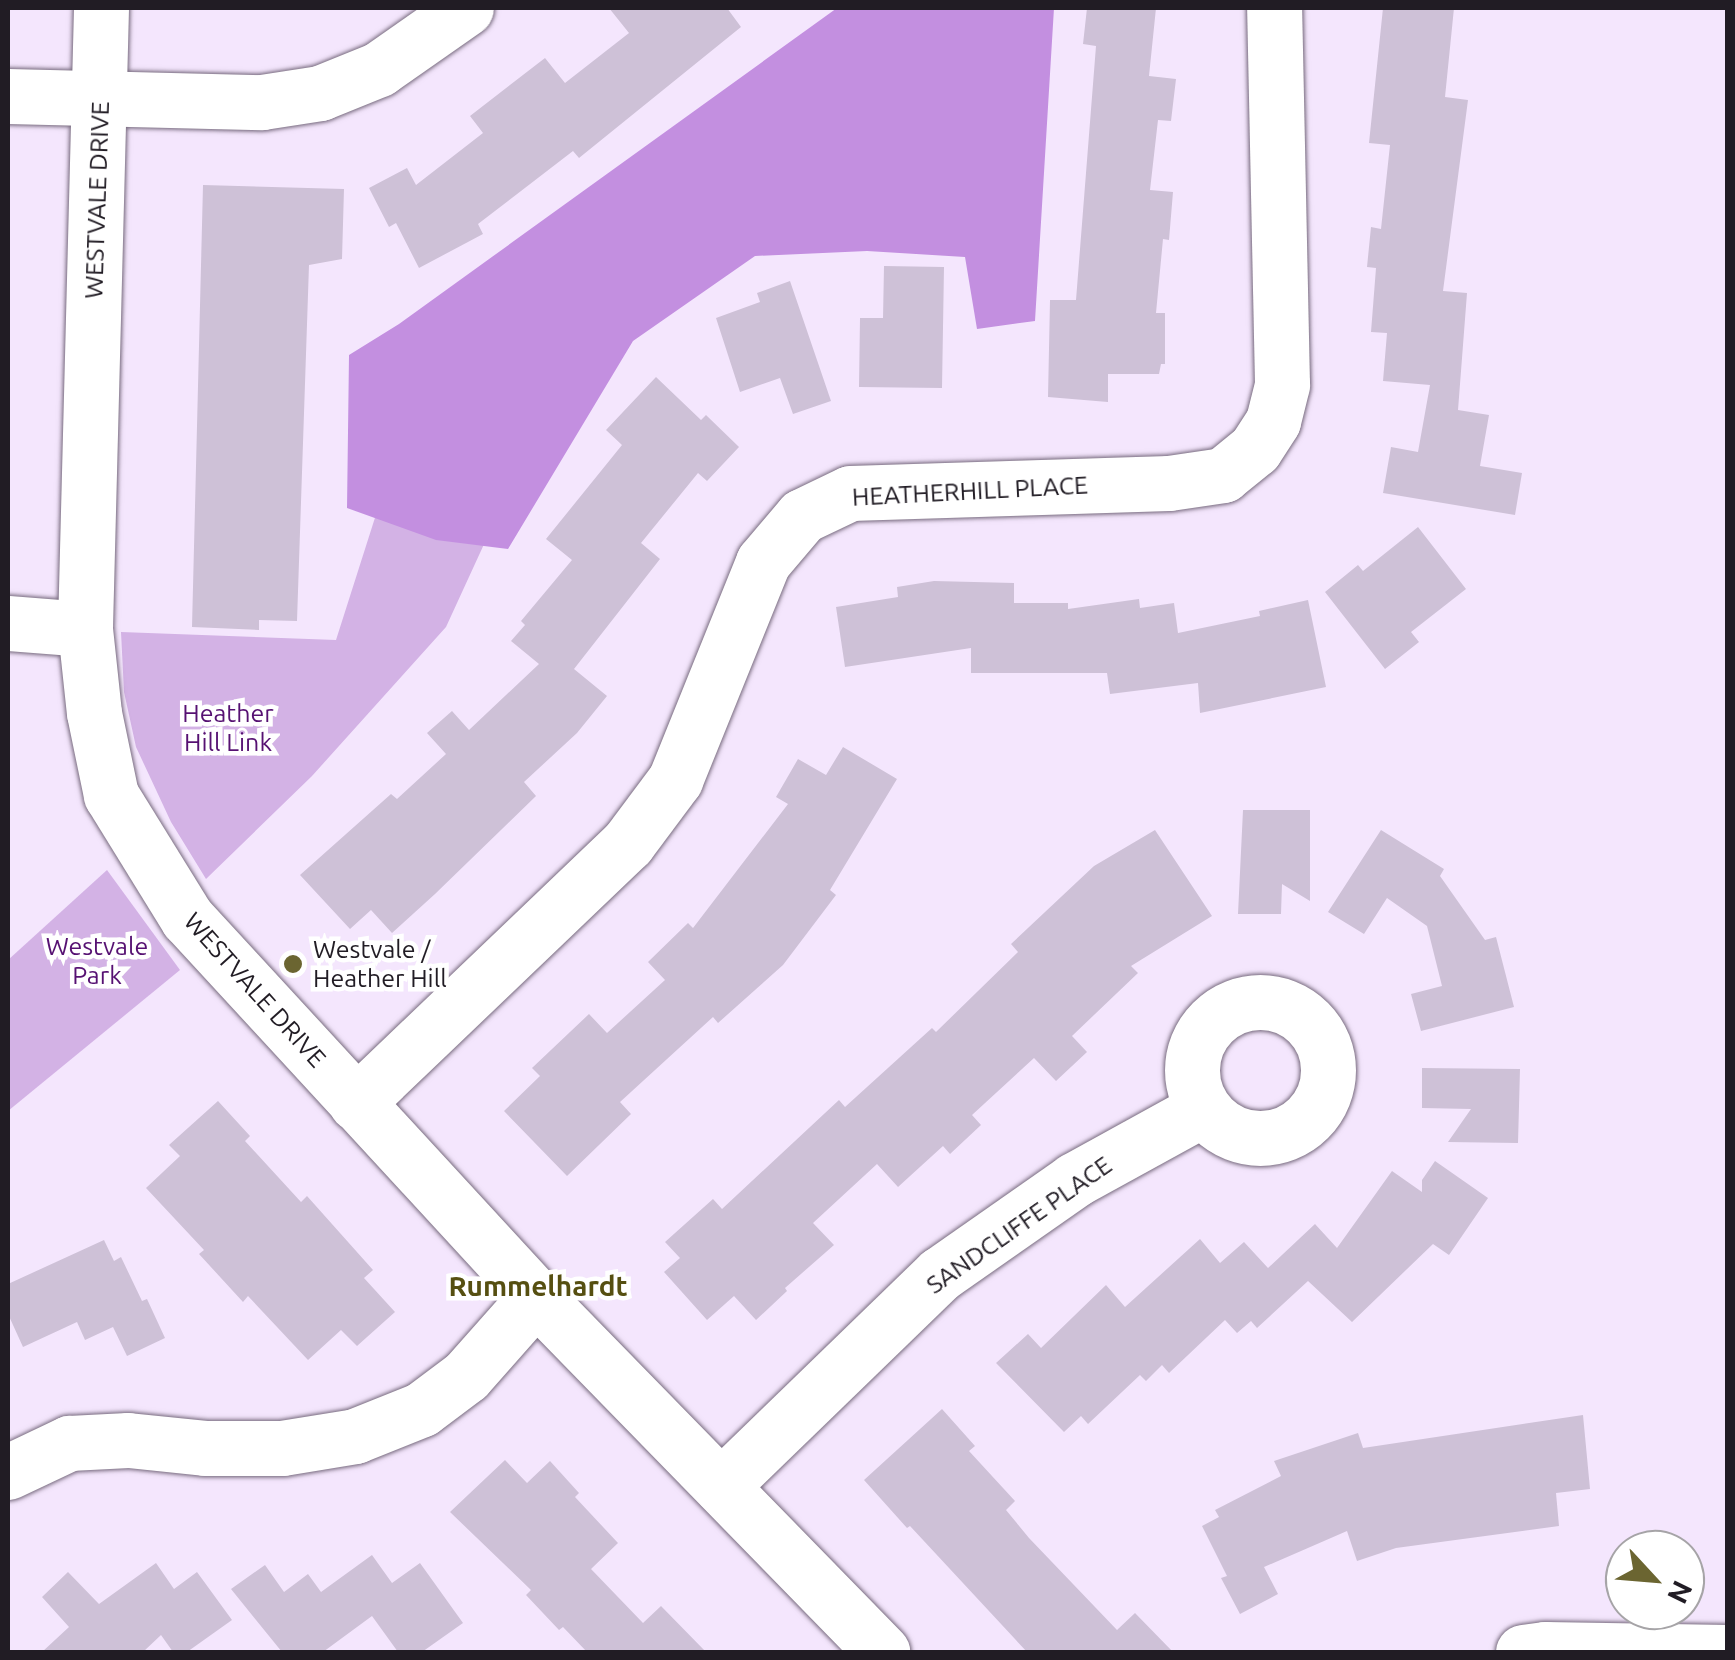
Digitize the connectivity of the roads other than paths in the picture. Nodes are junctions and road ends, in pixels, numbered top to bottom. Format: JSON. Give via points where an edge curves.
{"nodes":[{"id":1,"x":101,"y":8,"type":"edge"},
{"id":2,"x":466,"y":8,"type":"edge"},
{"id":3,"x":1274,"y":8,"type":"edge"},
{"id":4,"x":8,"y":96,"type":"edge"},
{"id":5,"x":99,"y":101,"type":"junction"},
{"id":6,"x":8,"y":623,"type":"edge"},
{"id":7,"x":85,"y":629,"type":"junction"},
{"id":8,"x":356,"y":1102,"type":"junction"},
{"id":9,"x":1203,"y":1109,"type":"dead end"},
{"id":10,"x":536,"y":1297,"type":"junction"},
{"id":11,"x":8,"y":1472,"type":"edge"},
{"id":12,"x":721,"y":1486,"type":"junction"},
{"id":13,"x":882,"y":1652,"type":"edge"},
{"id":14,"x":1523,"y":1652,"type":"edge"},
{"id":15,"x":1728,"y":1652,"type":"edge"}],
"edges":[{"from":1,"to":5,"type":"street","name":"WESTVALE DRIVE"},
{"from":2,"to":5,"type":"street","via":[[379,69],[320,93],[262,102]]},
{"from":3,"to":8,"type":"street","name":"HEATHERHILL PLACE","via":[[1282,384],[1255,449],[1223,475],[1169,484],[850,493],[802,516],[763,562],[675,780],[628,843]]},
{"from":4,"to":5,"type":"street"},
{"from":5,"to":7,"type":"street","name":"WESTVALE DRIVE"},
{"from":6,"to":7,"type":"street"},
{"from":7,"to":8,"type":"street","name":"WESTVALE DRIVE","via":[[112,795],[187,918]]},
{"from":8,"to":10,"type":"street","name":"WESTVALE DRIVE"},
{"from":9,"to":12,"type":"street","name":"SANDCLIFFE PLACE","via":[[1074,1180],[940,1274]]},
{"from":10,"to":11,"type":"street","via":[[466,1376],[422,1408],[355,1436],[282,1448],[69,1443]]},
{"from":10,"to":12,"type":"street","name":"WESTVALE DRIVE"},
{"from":12,"to":13,"type":"street","name":"WESTVALE DRIVE"},
{"from":14,"to":15,"type":"street"}]}
